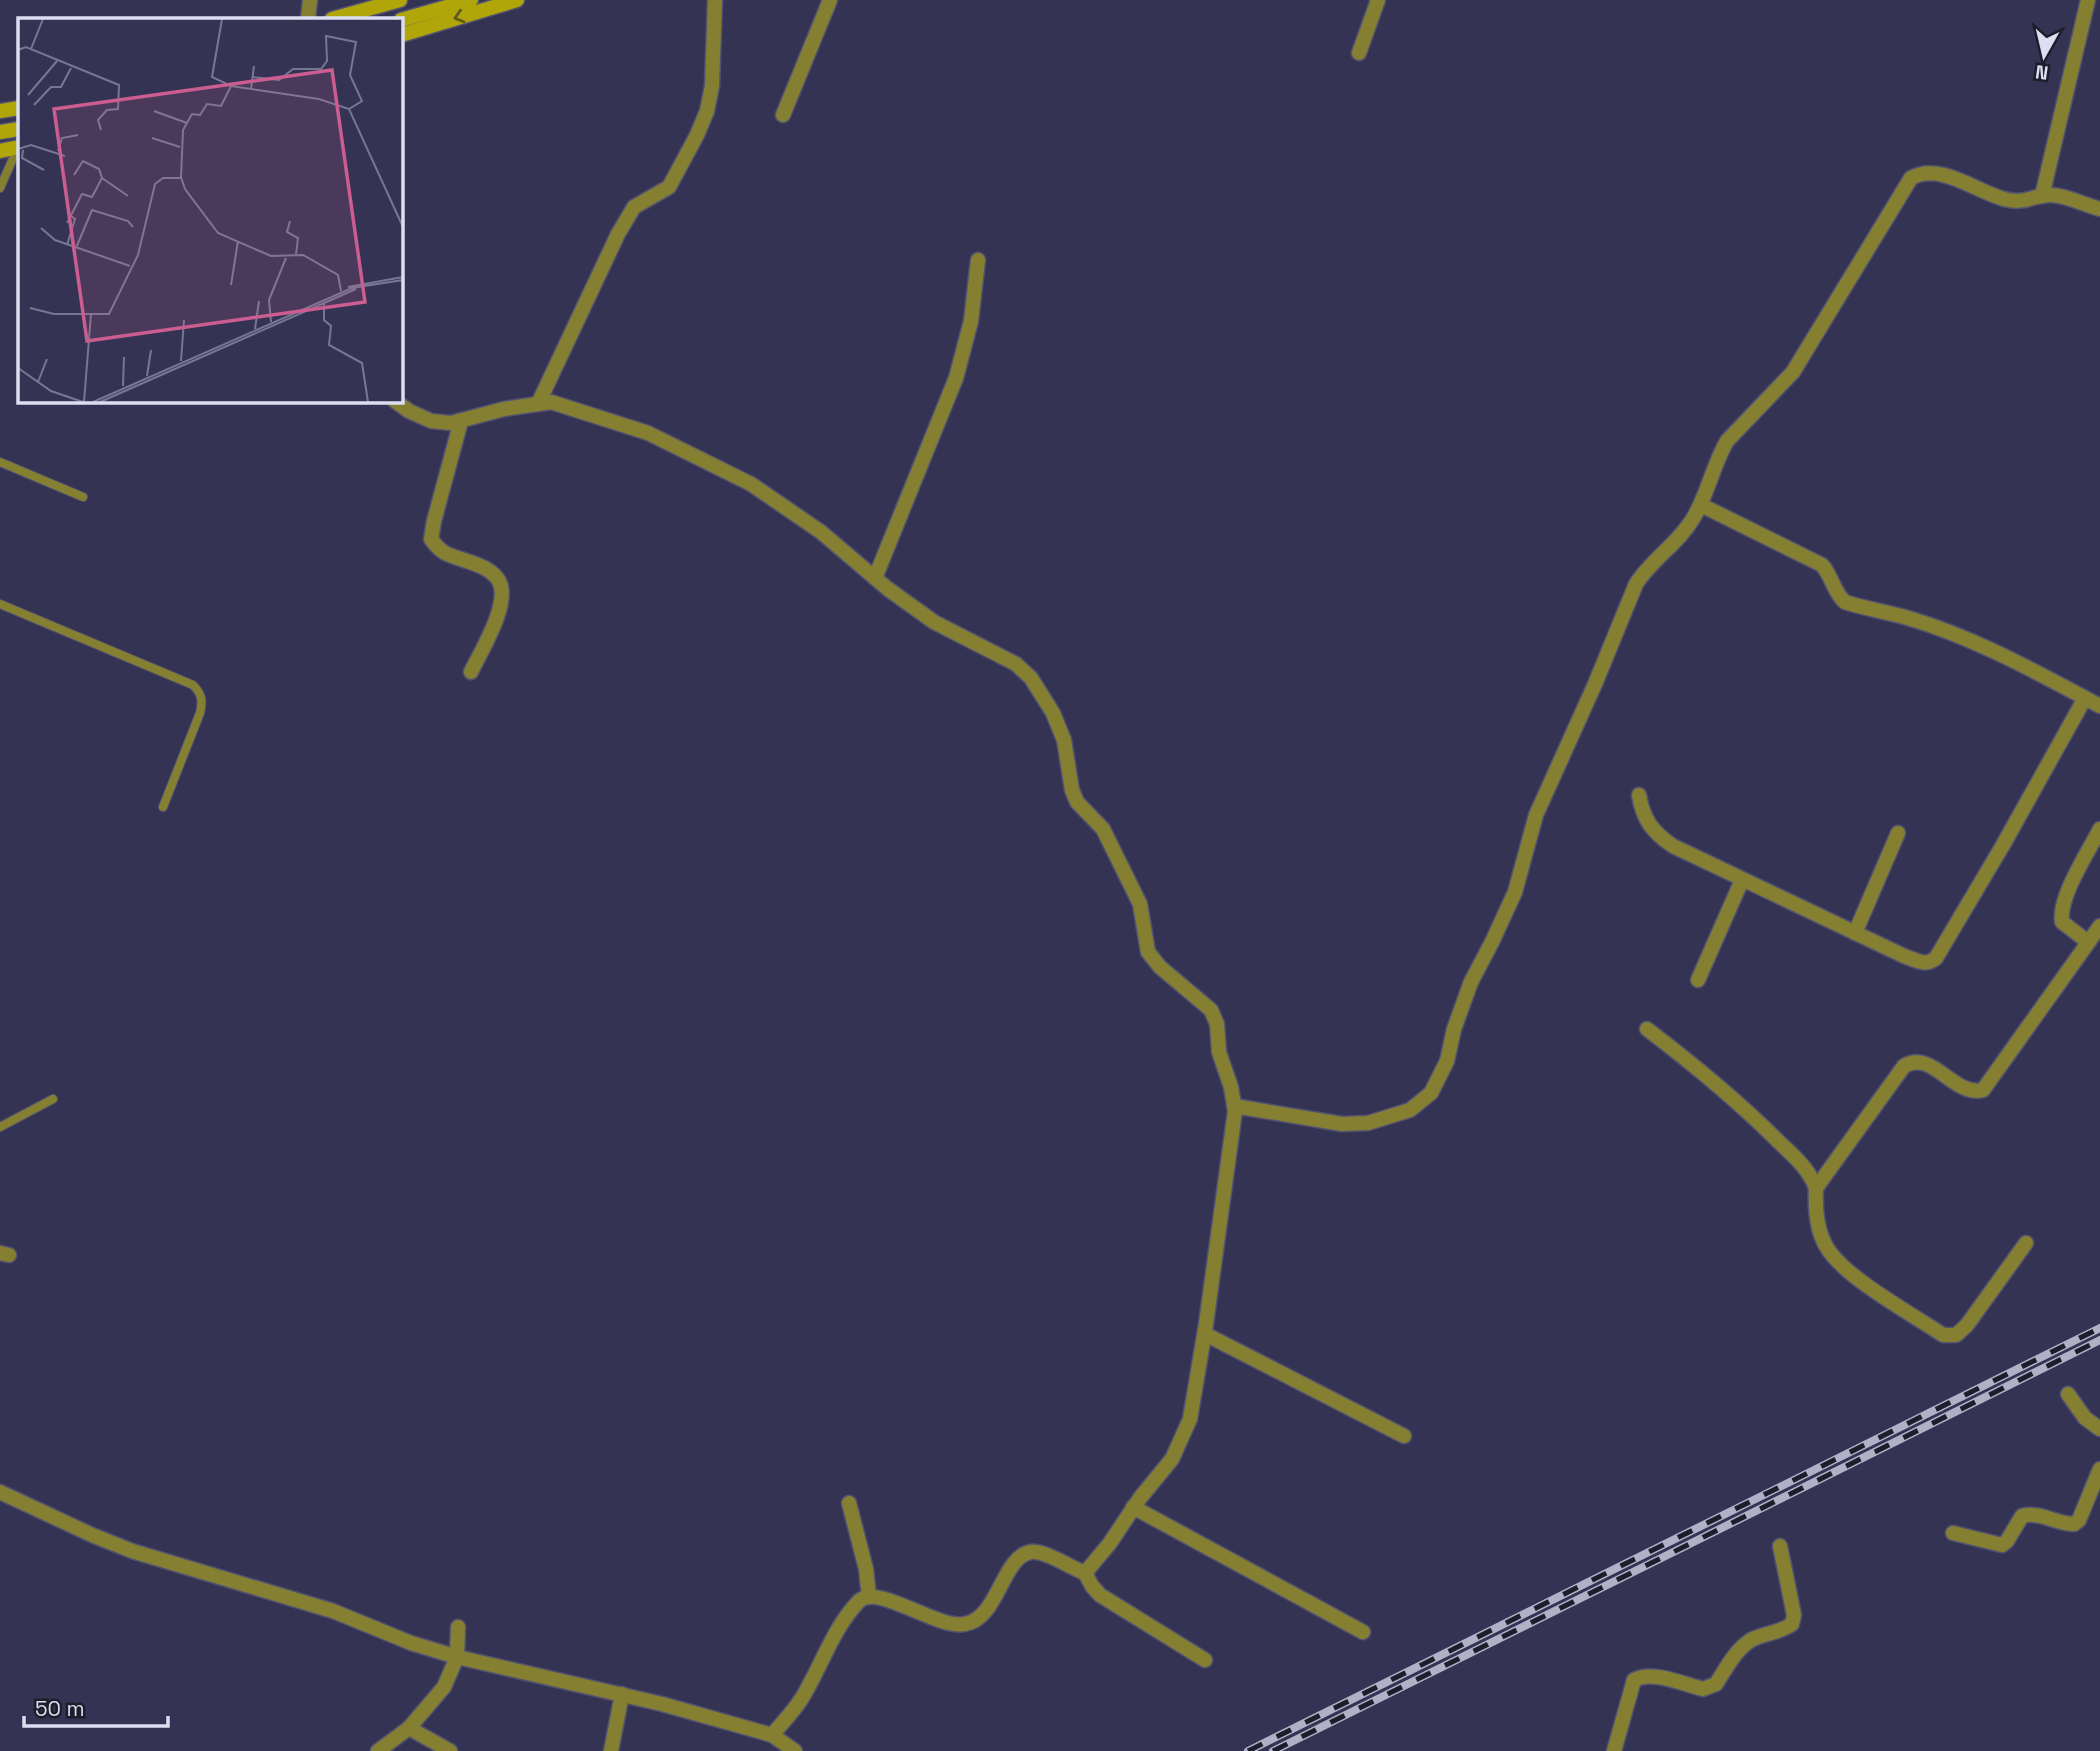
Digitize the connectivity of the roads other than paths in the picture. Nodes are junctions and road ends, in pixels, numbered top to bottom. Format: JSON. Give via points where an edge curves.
{"nodes":[{"id":1,"x":310,"y":0,"type":"edge"},
{"id":2,"x":400,"y":0,"type":"edge"},
{"id":3,"x":471,"y":0,"type":"edge"},
{"id":4,"x":517,"y":0,"type":"edge"},
{"id":5,"x":715,"y":0,"type":"edge"},
{"id":6,"x":830,"y":0,"type":"edge"},
{"id":7,"x":1378,"y":0,"type":"edge"},
{"id":8,"x":2088,"y":0,"type":"edge"},
{"id":9,"x":308,"y":18,"type":"edge"},
{"id":10,"x":336,"y":18,"type":"edge"},
{"id":11,"x":402,"y":20,"type":"edge"},
{"id":12,"x":402,"y":35,"type":"edge"},
{"id":13,"x":1359,"y":53,"type":"dead end"},
{"id":14,"x":18,"y":108,"type":"edge"},
{"id":15,"x":0,"y":111,"type":"edge"},
{"id":16,"x":783,"y":115,"type":"dead end"},
{"id":17,"x":18,"y":129,"type":"edge"},
{"id":18,"x":0,"y":132,"type":"edge"},
{"id":19,"x":18,"y":147,"type":"edge"},
{"id":20,"x":18,"y":149,"type":"edge"},
{"id":21,"x":0,"y":151,"type":"edge"},
{"id":22,"x":0,"y":188,"type":"edge"},
{"id":23,"x":2042,"y":196,"type":"junction"},
{"id":24,"x":2100,"y":209,"type":"edge"},
{"id":25,"x":978,"y":260,"type":"dead end"},
{"id":26,"x":396,"y":402,"type":"edge"},
{"id":27,"x":538,"y":404,"type":"junction"},
{"id":28,"x":461,"y":421,"type":"junction"},
{"id":29,"x":0,"y":462,"type":"edge"},
{"id":30,"x":83,"y":497,"type":"dead end"},
{"id":31,"x":1700,"y":505,"type":"junction"},
{"id":32,"x":875,"y":578,"type":"junction"},
{"id":33,"x":0,"y":604,"type":"edge"},
{"id":34,"x":471,"y":672,"type":"dead end"},
{"id":35,"x":2085,"y":698,"type":"junction"},
{"id":36,"x":2100,"y":706,"type":"edge"},
{"id":37,"x":1639,"y":795,"type":"dead end"},
{"id":38,"x":163,"y":807,"type":"dead end"},
{"id":39,"x":2100,"y":828,"type":"edge"},
{"id":40,"x":1898,"y":833,"type":"dead end"},
{"id":41,"x":1742,"y":880,"type":"junction"},
{"id":42,"x":2100,"y":926,"type":"edge"},
{"id":43,"x":1855,"y":933,"type":"junction"},
{"id":44,"x":2088,"y":942,"type":"junction"},
{"id":45,"x":1698,"y":980,"type":"dead end"},
{"id":46,"x":1647,"y":1030,"type":"dead end"},
{"id":47,"x":53,"y":1099,"type":"dead end"},
{"id":48,"x":1234,"y":1106,"type":"junction"},
{"id":49,"x":0,"y":1126,"type":"edge"},
{"id":50,"x":1816,"y":1188,"type":"junction"},
{"id":51,"x":2026,"y":1243,"type":"dead end"},
{"id":52,"x":1205,"y":1334,"type":"junction"},
{"id":53,"x":2068,"y":1394,"type":"dead end"},
{"id":54,"x":2100,"y":1429,"type":"edge"},
{"id":55,"x":1404,"y":1436,"type":"dead end"},
{"id":56,"x":2100,"y":1469,"type":"edge"},
{"id":57,"x":0,"y":1492,"type":"edge"},
{"id":58,"x":849,"y":1503,"type":"dead end"},
{"id":59,"x":1133,"y":1507,"type":"junction"},
{"id":60,"x":1953,"y":1533,"type":"dead end"},
{"id":61,"x":1780,"y":1546,"type":"dead end"},
{"id":62,"x":1085,"y":1573,"type":"junction"},
{"id":63,"x":869,"y":1597,"type":"junction"},
{"id":64,"x":458,"y":1627,"type":"dead end"},
{"id":65,"x":1363,"y":1632,"type":"dead end"},
{"id":66,"x":457,"y":1657,"type":"junction"},
{"id":67,"x":1205,"y":1660,"type":"dead end"},
{"id":68,"x":622,"y":1694,"type":"junction"},
{"id":69,"x":409,"y":1728,"type":"junction"},
{"id":70,"x":772,"y":1735,"type":"junction"},
{"id":71,"x":378,"y":1751,"type":"edge"},
{"id":72,"x":450,"y":1751,"type":"edge"},
{"id":73,"x":611,"y":1751,"type":"edge"},
{"id":74,"x":795,"y":1751,"type":"edge"},
{"id":75,"x":1614,"y":1751,"type":"edge"}],
"edges":[{"from":1,"to":9,"type":"street"},
{"from":2,"to":10,"type":"street"},
{"from":3,"to":11,"type":"street"},
{"from":4,"to":12,"type":"street","one_way":true},
{"from":5,"to":27,"type":"street","via":[[712,86],[697,135],[669,187],[634,207],[618,234]]},
{"from":6,"to":16,"type":"street"},
{"from":7,"to":13,"type":"street"},
{"from":8,"to":23,"type":"street"},
{"from":14,"to":15,"type":"street"},
{"from":17,"to":18,"type":"street"},
{"from":19,"to":21,"type":"street"},
{"from":20,"to":22,"type":"lane"},
{"from":23,"to":24,"type":"street"},
{"from":23,"to":31,"type":"street","via":[[2018,202],[1928,171],[1910,177],[1793,372],[1727,441]]},
{"from":25,"to":32,"type":"street","via":[[971,320],[956,378]]},
{"from":26,"to":28,"type":"street","via":[[431,421]]},
{"from":27,"to":28,"type":"street"},
{"from":27,"to":32,"type":"street","via":[[551,402],[648,433],[751,484],[821,532]]},
{"from":28,"to":34,"type":"street","via":[[431,539],[439,552],[487,569],[498,579],[503,593]]},
{"from":29,"to":30,"type":"lane"},
{"from":31,"to":35,"type":"street","via":[[1822,565],[1845,602],[1907,617],[1967,639]]},
{"from":31,"to":48,"type":"street","via":[[1683,535],[1636,584],[1536,816],[1515,892],[1471,982],[1447,1061],[1431,1093],[1410,1110],[1368,1123],[1342,1124]]},
{"from":32,"to":48,"type":"street","via":[[934,622],[1016,664],[1031,678],[1064,740],[1077,802],[1103,829],[1140,904],[1148,952],[1211,1010]]},
{"from":33,"to":38,"type":"lane","via":[[193,685],[201,693],[200,713]]},
{"from":35,"to":36,"type":"street"},
{"from":35,"to":43,"type":"street","via":[[1936,958],[1924,963]]},
{"from":37,"to":41,"type":"street","via":[[1642,814],[1662,839]]},
{"from":39,"to":44,"type":"street","via":[[2062,912],[2062,922]]},
{"from":40,"to":43,"type":"street"},
{"from":41,"to":43,"type":"street"},
{"from":41,"to":45,"type":"street"},
{"from":42,"to":44,"type":"street"},
{"from":44,"to":50,"type":"street","via":[[1983,1090],[1964,1090],[1925,1062],[1913,1060],[1904,1066]]},
{"from":46,"to":50,"type":"street","via":[[1768,1131],[1805,1167]]},
{"from":47,"to":49,"type":"lane"},
{"from":48,"to":52,"type":"street"},
{"from":50,"to":51,"type":"street","via":[[1820,1233],[1835,1259],[1943,1335],[1956,1335],[1967,1325]]},
{"from":52,"to":55,"type":"street"},
{"from":52,"to":59,"type":"street","via":[[1183,1437],[1172,1459]]},
{"from":53,"to":54,"type":"street","via":[[2085,1418]]},
{"from":56,"to":60,"type":"street","via":[[2074,1524],[2022,1516],[2002,1545]]},
{"from":57,"to":66,"type":"street","via":[[132,1551],[333,1611]]},
{"from":58,"to":63,"type":"street"},
{"from":59,"to":62,"type":"street"},
{"from":59,"to":65,"type":"street"},
{"from":61,"to":75,"type":"street","via":[[1792,1624],[1743,1646],[1711,1688],[1658,1677],[1634,1680]]},
{"from":62,"to":63,"type":"street","via":[[1030,1552],[1019,1557],[985,1614],[964,1625],[949,1625]]},
{"from":62,"to":67,"type":"street","via":[[1100,1595]]},
{"from":63,"to":70,"type":"street","via":[[860,1601],[834,1636],[801,1700]]},
{"from":64,"to":66,"type":"street"},
{"from":66,"to":68,"type":"street"},
{"from":66,"to":69,"type":"street","via":[[444,1687]]},
{"from":68,"to":70,"type":"street"},
{"from":68,"to":73,"type":"street"},
{"from":69,"to":71,"type":"street"},
{"from":69,"to":72,"type":"street"},
{"from":70,"to":74,"type":"street"}]}
